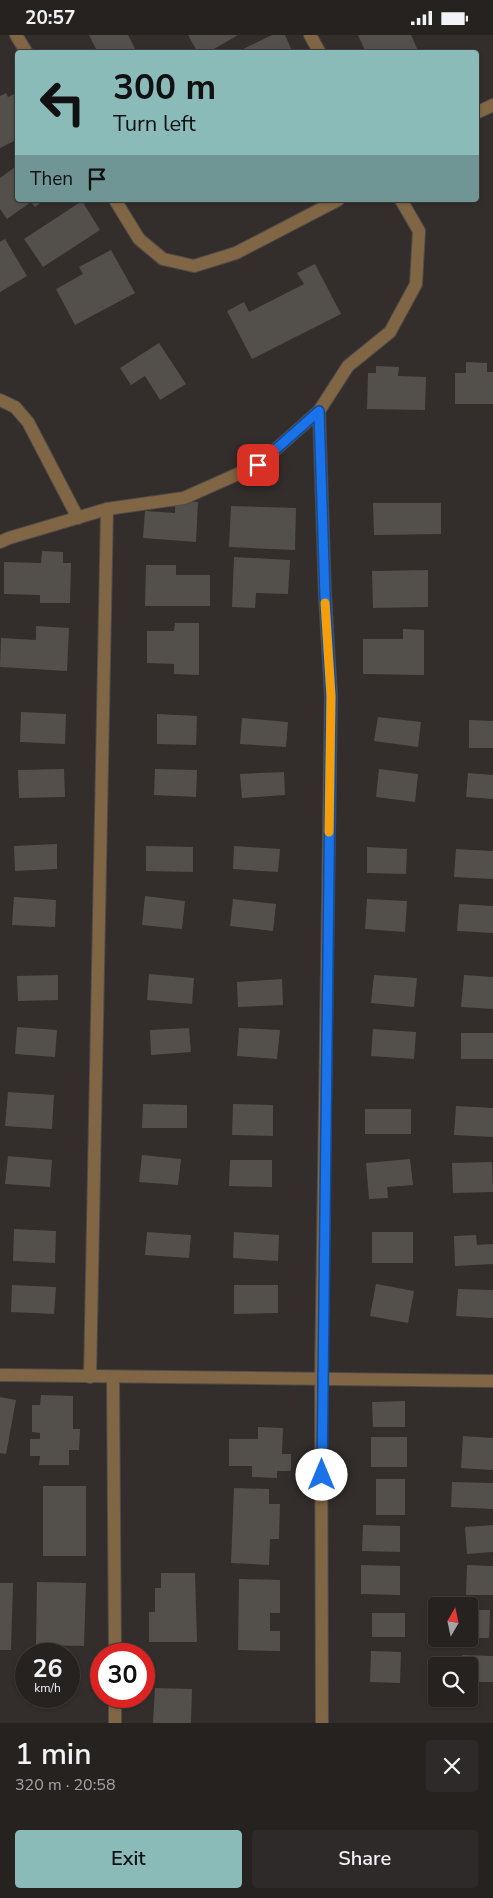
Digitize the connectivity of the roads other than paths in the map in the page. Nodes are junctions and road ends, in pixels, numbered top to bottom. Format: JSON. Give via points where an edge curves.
{"nodes":[{"id":1,"x":16,"y":35,"type":"edge"},
{"id":2,"x":310,"y":35,"type":"edge"},
{"id":3,"x":25,"y":50,"type":"edge"},
{"id":4,"x":318,"y":50,"type":"edge"},
{"id":5,"x":493,"y":105,"type":"edge"},
{"id":6,"x":479,"y":112,"type":"edge"},
{"id":7,"x":116,"y":202,"type":"edge"},
{"id":8,"x":334,"y":202,"type":"edge"},
{"id":9,"x":402,"y":202,"type":"edge"},
{"id":10,"x":0,"y":400,"type":"edge"},
{"id":11,"x":319,"y":411,"type":"junction"},
{"id":12,"x":108,"y":509,"type":"junction"},
{"id":13,"x":78,"y":518,"type":"junction"},
{"id":14,"x":0,"y":542,"type":"edge"},
{"id":15,"x":0,"y":1375,"type":"edge"},
{"id":16,"x":90,"y":1377,"type":"junction"},
{"id":17,"x":113,"y":1377,"type":"junction"},
{"id":18,"x":321,"y":1380,"type":"junction"},
{"id":19,"x":493,"y":1381,"type":"edge"},
{"id":20,"x":115,"y":1643,"type":"edge"},
{"id":21,"x":115,"y":1708,"type":"edge"},
{"id":22,"x":115,"y":1723,"type":"edge"},
{"id":23,"x":322,"y":1723,"type":"edge"}],
"edges":[{"from":1,"to":3,"type":"street"},
{"from":2,"to":4,"type":"street"},
{"from":5,"to":6,"type":"street"},
{"from":7,"to":8,"type":"street","via":[[139,239],[163,259],[194,266],[236,253]]},
{"from":9,"to":11,"type":"street","via":[[419,231],[416,284],[390,332],[348,366]]},
{"from":10,"to":13,"type":"street","via":[[15,407],[28,423]]},
{"from":11,"to":12,"type":"street","via":[[258,465],[184,498]]},
{"from":11,"to":18,"type":"street","via":[[331,696]]},
{"from":12,"to":13,"type":"street"},
{"from":12,"to":16,"type":"street"},
{"from":13,"to":14,"type":"street"},
{"from":15,"to":16,"type":"street"},
{"from":16,"to":17,"type":"street"},
{"from":17,"to":18,"type":"street"},
{"from":17,"to":20,"type":"street"},
{"from":18,"to":19,"type":"street"},
{"from":18,"to":23,"type":"street"},
{"from":21,"to":22,"type":"street"}]}
